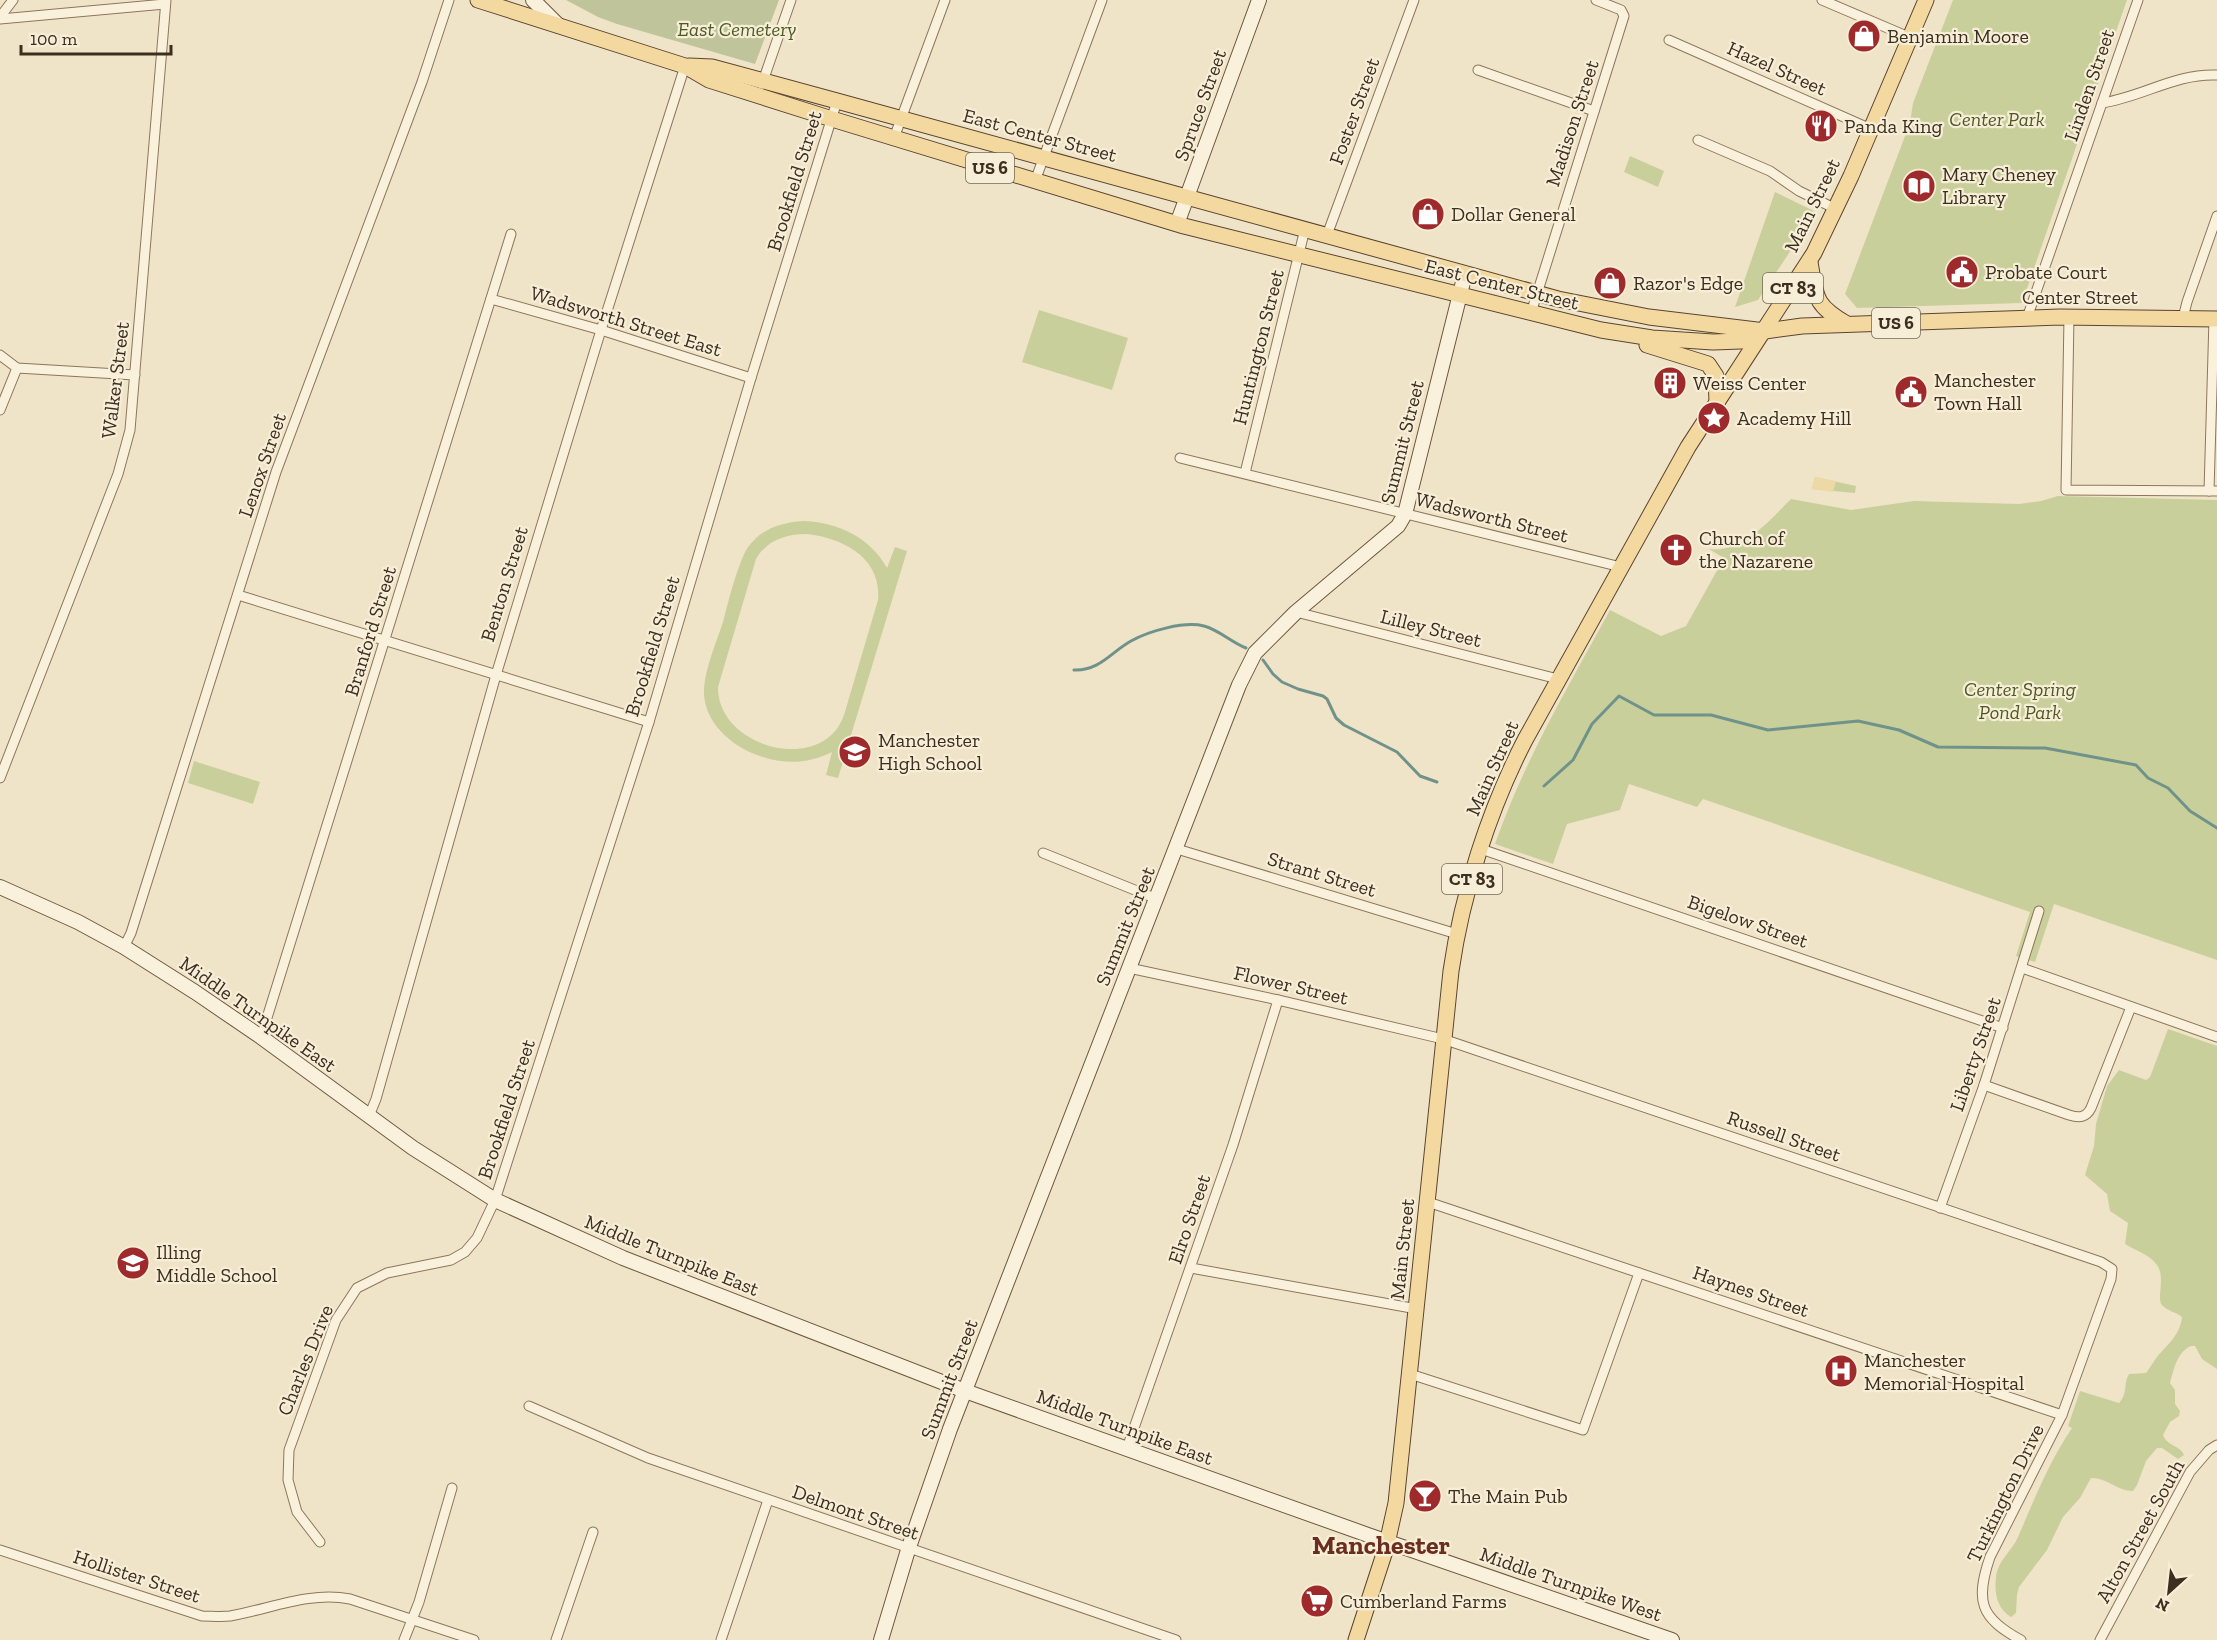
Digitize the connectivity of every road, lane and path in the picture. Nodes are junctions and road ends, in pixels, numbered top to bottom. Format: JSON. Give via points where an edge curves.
{"nodes":[{"id":1,"x":14,"y":0,"type":"edge"},
{"id":2,"x":448,"y":0,"type":"edge"},
{"id":3,"x":478,"y":0,"type":"edge"},
{"id":4,"x":533,"y":0,"type":"edge"},
{"id":5,"x":791,"y":0,"type":"edge"},
{"id":6,"x":945,"y":0,"type":"edge"},
{"id":7,"x":1102,"y":0,"type":"edge"},
{"id":8,"x":1259,"y":0,"type":"edge"},
{"id":9,"x":1414,"y":0,"type":"edge"},
{"id":10,"x":1596,"y":0,"type":"edge"},
{"id":11,"x":1822,"y":0,"type":"edge"},
{"id":12,"x":1926,"y":0,"type":"edge"},
{"id":13,"x":2138,"y":0,"type":"edge"},
{"id":14,"x":166,"y":2,"type":"edge"},
{"id":15,"x":0,"y":18,"type":"edge"},
{"id":16,"x":560,"y":27,"type":"junction"},
{"id":17,"x":1911,"y":38,"type":"junction"},
{"id":18,"x":1669,"y":40,"type":"dead end"},
{"id":19,"x":686,"y":66,"type":"junction"},
{"id":20,"x":1478,"y":70,"type":"dead end"},
{"id":21,"x":2217,"y":75,"type":"edge"},
{"id":22,"x":760,"y":88,"type":"junction"},
{"id":23,"x":837,"y":101,"type":"junction"},
{"id":24,"x":2103,"y":103,"type":"junction"},
{"id":25,"x":1594,"y":111,"type":"junction"},
{"id":26,"x":902,"y":118,"type":"junction"},
{"id":27,"x":832,"y":119,"type":"junction"},
{"id":28,"x":1871,"y":129,"type":"junction"},
{"id":29,"x":894,"y":138,"type":"junction"},
{"id":30,"x":1698,"y":140,"type":"dead end"},
{"id":31,"x":1044,"y":158,"type":"junction"},
{"id":32,"x":1035,"y":181,"type":"junction"},
{"id":33,"x":1187,"y":197,"type":"junction"},
{"id":34,"x":1836,"y":209,"type":"junction"},
{"id":35,"x":2217,"y":216,"type":"edge"},
{"id":36,"x":1177,"y":224,"type":"junction"},
{"id":37,"x":1305,"y":229,"type":"junction"},
{"id":38,"x":511,"y":234,"type":"dead end"},
{"id":39,"x":1327,"y":235,"type":"junction"},
{"id":40,"x":1299,"y":255,"type":"junction"},
{"id":41,"x":1810,"y":261,"type":"junction"},
{"id":42,"x":1465,"y":274,"type":"junction"},
{"id":43,"x":1537,"y":294,"type":"junction"},
{"id":44,"x":1459,"y":295,"type":"junction"},
{"id":45,"x":491,"y":299,"type":"junction"},
{"id":46,"x":1531,"y":313,"type":"junction"},
{"id":47,"x":1628,"y":314,"type":"junction"},
{"id":48,"x":2069,"y":317,"type":"junction"},
{"id":49,"x":2027,"y":318,"type":"junction"},
{"id":50,"x":2183,"y":318,"type":"junction"},
{"id":51,"x":2215,"y":319,"type":"edge"},
{"id":52,"x":1847,"y":324,"type":"junction"},
{"id":53,"x":601,"y":330,"type":"junction"},
{"id":54,"x":1765,"y":331,"type":"junction"},
{"id":55,"x":1625,"y":334,"type":"junction"},
{"id":56,"x":0,"y":355,"type":"edge"},
{"id":57,"x":16,"y":368,"type":"junction"},
{"id":58,"x":135,"y":375,"type":"junction"},
{"id":59,"x":751,"y":378,"type":"junction"},
{"id":60,"x":1717,"y":402,"type":"junction"},
{"id":61,"x":0,"y":410,"type":"edge"},
{"id":62,"x":1180,"y":458,"type":"dead end"},
{"id":63,"x":1245,"y":473,"type":"junction"},
{"id":64,"x":2213,"y":491,"type":"edge"},
{"id":65,"x":1405,"y":514,"type":"junction"},
{"id":66,"x":1621,"y":567,"type":"junction"},
{"id":67,"x":238,"y":595,"type":"junction"},
{"id":68,"x":1296,"y":612,"type":"junction"},
{"id":69,"x":386,"y":639,"type":"junction"},
{"id":70,"x":496,"y":675,"type":"junction"},
{"id":71,"x":1558,"y":679,"type":"junction"},
{"id":72,"x":649,"y":722,"type":"junction"},
{"id":73,"x":0,"y":778,"type":"edge"},
{"id":74,"x":1177,"y":849,"type":"junction"},
{"id":75,"x":1481,"y":849,"type":"junction"},
{"id":76,"x":1042,"y":853,"type":"dead end"},
{"id":77,"x":0,"y":887,"type":"edge"},
{"id":78,"x":1157,"y":899,"type":"junction"},
{"id":79,"x":2039,"y":911,"type":"dead end"},
{"id":80,"x":1457,"y":934,"type":"junction"},
{"id":81,"x":124,"y":947,"type":"junction"},
{"id":82,"x":1129,"y":968,"type":"junction"},
{"id":83,"x":2022,"y":968,"type":"junction"},
{"id":84,"x":1278,"y":1000,"type":"junction"},
{"id":85,"x":2130,"y":1007,"type":"junction"},
{"id":86,"x":2003,"y":1028,"type":"junction"},
{"id":87,"x":261,"y":1037,"type":"junction"},
{"id":88,"x":2217,"y":1037,"type":"edge"},
{"id":89,"x":1443,"y":1039,"type":"junction"},
{"id":90,"x":1984,"y":1085,"type":"junction"},
{"id":91,"x":369,"y":1116,"type":"junction"},
{"id":92,"x":495,"y":1200,"type":"junction"},
{"id":93,"x":1428,"y":1202,"type":"junction"},
{"id":94,"x":1940,"y":1208,"type":"junction"},
{"id":95,"x":1191,"y":1268,"type":"junction"},
{"id":96,"x":2112,"y":1269,"type":"joint"},
{"id":97,"x":1639,"y":1273,"type":"junction"},
{"id":98,"x":1417,"y":1309,"type":"junction"},
{"id":99,"x":1410,"y":1374,"type":"junction"},
{"id":100,"x":965,"y":1391,"type":"junction"},
{"id":101,"x":529,"y":1406,"type":"dead end"},
{"id":102,"x":2062,"y":1415,"type":"junction"},
{"id":103,"x":2217,"y":1445,"type":"edge"},
{"id":104,"x":1127,"y":1448,"type":"junction"},
{"id":105,"x":452,"y":1488,"type":"dead end"},
{"id":106,"x":768,"y":1500,"type":"junction"},
{"id":107,"x":593,"y":1532,"type":"dead end"},
{"id":108,"x":1388,"y":1541,"type":"junction"},
{"id":109,"x":320,"y":1542,"type":"dead end"},
{"id":110,"x":908,"y":1550,"type":"junction"},
{"id":111,"x":1,"y":1552,"type":"edge"},
{"id":112,"x":412,"y":1620,"type":"junction"},
{"id":113,"x":404,"y":1640,"type":"edge"},
{"id":114,"x":474,"y":1640,"type":"edge"},
{"id":115,"x":556,"y":1640,"type":"edge"},
{"id":116,"x":721,"y":1640,"type":"edge"},
{"id":117,"x":881,"y":1640,"type":"edge"},
{"id":118,"x":1176,"y":1640,"type":"edge"},
{"id":119,"x":1356,"y":1640,"type":"edge"},
{"id":120,"x":1672,"y":1640,"type":"edge"},
{"id":121,"x":2021,"y":1640,"type":"edge"},
{"id":122,"x":2100,"y":1640,"type":"edge"}],
"edges":[{"from":1,"to":15,"type":"street"},
{"from":2,"to":67,"type":"street","name":"Lenox Street","via":[[422,82],[276,472]]},
{"from":3,"to":16,"type":"main road","name":"East Center Street","number":"US 6"},
{"from":4,"to":16,"type":"main road"},
{"from":5,"to":22,"type":"street"},
{"from":6,"to":26,"type":"street"},
{"from":7,"to":31,"type":"street"},
{"from":8,"to":33,"type":"main road","name":"Spruce Street"},
{"from":9,"to":39,"type":"street","name":"Foster Street"},
{"from":10,"to":25,"type":"street","name":"Madison Street","via":[[1624,12]]},
{"from":11,"to":17,"type":"street"},
{"from":12,"to":17,"type":"main road","name":"Main Street","number":"CT 83"},
{"from":13,"to":24,"type":"street","name":"Linden Street"},
{"from":14,"to":15,"type":"street"},
{"from":14,"to":58,"type":"street","name":"Walker Street"},
{"from":16,"to":19,"type":"main road","name":"East Center Street","number":"US 6"},
{"from":17,"to":28,"type":"main road","name":"Main Street","number":"CT 83"},
{"from":18,"to":28,"type":"street","name":"Hazel Street"},
{"from":19,"to":22,"type":"main road","name":"East Center Street","number":"US 6","via":[[710,80]]},
{"from":19,"to":53,"type":"street","name":"Benton Street"},
{"from":20,"to":25,"type":"street"},
{"from":21,"to":24,"type":"street","via":[[2189,77]]},
{"from":22,"to":23,"type":"main road","name":"East Center Street","number":"US 6"},
{"from":22,"to":27,"type":"main road","name":"East Center Street","number":"US 6"},
{"from":23,"to":26,"type":"main road","name":"East Center Street","number":"US 6"},
{"from":23,"to":27,"type":"street","name":"Brookfield Street"},
{"from":24,"to":49,"type":"street","name":"Linden Street"},
{"from":25,"to":43,"type":"street","name":"Madison Street"},
{"from":26,"to":29,"type":"street"},
{"from":26,"to":31,"type":"main road","name":"East Center Street","number":"US 6"},
{"from":27,"to":29,"type":"main road","name":"East Center Street","number":"US 6"},
{"from":27,"to":59,"type":"street","name":"Brookfield Street"},
{"from":28,"to":34,"type":"main road","name":"Main Street","number":"CT 83"},
{"from":29,"to":32,"type":"main road","name":"East Center Street","number":"US 6"},
{"from":30,"to":34,"type":"street","via":[[1770,171]]},
{"from":31,"to":32,"type":"street"},
{"from":31,"to":33,"type":"main road","name":"East Center Street","number":"US 6"},
{"from":32,"to":36,"type":"main road","name":"East Center Street","number":"US 6"},
{"from":33,"to":36,"type":"main road","name":"Spruce Street"},
{"from":33,"to":37,"type":"main road","name":"East Center Street","number":"US 6"},
{"from":34,"to":41,"type":"main road","name":"Main Street","number":"CT 83"},
{"from":35,"to":50,"type":"street"},
{"from":36,"to":40,"type":"main road","name":"East Center Street","number":"US 6"},
{"from":37,"to":39,"type":"main road","name":"East Center Street","number":"US 6"},
{"from":37,"to":40,"type":"street","name":"Huntington Street"},
{"from":38,"to":45,"type":"street","name":"Branford Street"},
{"from":39,"to":42,"type":"main road","name":"East Center Street","number":"US 6"},
{"from":40,"to":44,"type":"main road","name":"East Center Street","number":"US 6"},
{"from":40,"to":63,"type":"street","name":"Huntington Street"},
{"from":41,"to":52,"type":"main road","via":[[1820,303],[1829,314]]},
{"from":41,"to":54,"type":"main road","name":"Main Street","number":"CT 83"},
{"from":42,"to":43,"type":"main road","name":"East Center Street","number":"US 6"},
{"from":42,"to":44,"type":"main road","name":"Summit Street"},
{"from":43,"to":46,"type":"street","name":"Madison Street"},
{"from":43,"to":47,"type":"main road","name":"East Center Street","number":"US 6"},
{"from":44,"to":46,"type":"main road","name":"East Center Street","number":"US 6"},
{"from":44,"to":65,"type":"main road","name":"Summit Street"},
{"from":45,"to":53,"type":"street","name":"Wadsworth Street East"},
{"from":45,"to":69,"type":"street","name":"Branford Street"},
{"from":46,"to":55,"type":"main road","name":"East Center Street","number":"US 6"},
{"from":47,"to":54,"type":"main road","name":"East Center Street","number":"US 6"},
{"from":47,"to":55,"type":"main road"},
{"from":48,"to":49,"type":"main road","name":"Center Street","number":"US 6"},
{"from":48,"to":50,"type":"main road","name":"Center Street","number":"US 6"},
{"from":48,"to":64,"type":"street","via":[[2066,490]]},
{"from":49,"to":52,"type":"main road","name":"Center Street","number":"US 6"},
{"from":50,"to":51,"type":"main road","name":"Center Street","number":"US 6"},
{"from":51,"to":64,"type":"street"},
{"from":52,"to":54,"type":"main road","name":"Center Street","number":"US 6"},
{"from":53,"to":59,"type":"street","name":"Wadsworth Street East"},
{"from":53,"to":70,"type":"street","name":"Benton Street"},
{"from":54,"to":55,"type":"main road","name":"East Center Street","number":"US 6","via":[[1741,341],[1713,342]]},
{"from":54,"to":60,"type":"main road","name":"Main Street","number":"CT 83"},
{"from":55,"to":60,"type":"main road","via":[[1708,364],[1716,374]]},
{"from":56,"to":57,"type":"street"},
{"from":57,"to":58,"type":"street"},
{"from":57,"to":61,"type":"street"},
{"from":58,"to":73,"type":"street","name":"Walker Street","via":[[130,430],[118,474]]},
{"from":59,"to":72,"type":"street","name":"Brookfield Street"},
{"from":60,"to":66,"type":"main road","name":"Main Street","number":"CT 83"},
{"from":62,"to":63,"type":"street","name":"Wadsworth Street"},
{"from":63,"to":65,"type":"street","name":"Wadsworth Street"},
{"from":65,"to":66,"type":"street","name":"Wadsworth Street"},
{"from":65,"to":68,"type":"main road","name":"Summit Street","via":[[1398,526]]},
{"from":66,"to":71,"type":"main road","name":"Main Street","number":"CT 83"},
{"from":67,"to":69,"type":"street"},
{"from":67,"to":81,"type":"street","name":"Lenox Street"},
{"from":68,"to":71,"type":"street","name":"Lilley Street"},
{"from":68,"to":74,"type":"main road","name":"Summit Street","via":[[1253,657]]},
{"from":69,"to":70,"type":"street"},
{"from":69,"to":87,"type":"street","name":"Branford Street"},
{"from":70,"to":72,"type":"street"},
{"from":70,"to":91,"type":"street","name":"Benton Street"},
{"from":71,"to":75,"type":"main road","name":"Main Street","number":"CT 83","via":[[1507,778]]},
{"from":72,"to":92,"type":"street","name":"Brookfield Street"},
{"from":74,"to":78,"type":"main road","name":"Summit Street"},
{"from":74,"to":80,"type":"street","name":"Strant Street"},
{"from":75,"to":80,"type":"main road","name":"Main Street","number":"CT 83"},
{"from":75,"to":86,"type":"street","name":"Bigelow Street"},
{"from":76,"to":78,"type":"street"},
{"from":77,"to":81,"type":"main road","name":"Middle Turnpike East"},
{"from":78,"to":82,"type":"main road","name":"Summit Street"},
{"from":79,"to":83,"type":"street","name":"Liberty Street"},
{"from":80,"to":89,"type":"main road","name":"Main Street","number":"CT 83"},
{"from":81,"to":87,"type":"main road","name":"Middle Turnpike East"},
{"from":82,"to":84,"type":"street","name":"Flower Street"},
{"from":82,"to":100,"type":"main road","name":"Summit Street"},
{"from":83,"to":85,"type":"street"},
{"from":83,"to":86,"type":"street","name":"Liberty Street"},
{"from":84,"to":89,"type":"street","name":"Flower Street"},
{"from":84,"to":95,"type":"street","name":"Elro Street"},
{"from":85,"to":88,"type":"street"},
{"from":85,"to":90,"type":"street","via":[[2091,1108],[2084,1116],[2069,1115]]},
{"from":86,"to":90,"type":"street","name":"Liberty Street"},
{"from":87,"to":91,"type":"main road","name":"Middle Turnpike East"},
{"from":89,"to":93,"type":"main road","name":"Main Street","number":"CT 83"},
{"from":89,"to":94,"type":"street","name":"Russell Street"},
{"from":90,"to":94,"type":"street","name":"Liberty Street"},
{"from":91,"to":92,"type":"main road","name":"Middle Turnpike East"},
{"from":92,"to":100,"type":"main road","name":"Middle Turnpike East","via":[[623,1258]]},
{"from":92,"to":109,"type":"street","name":"Charles Drive","via":[[477,1238],[465,1252],[451,1260],[387,1273],[357,1288],[336,1320],[289,1450],[288,1480],[297,1512]]},
{"from":93,"to":97,"type":"street","name":"Haynes Street"},
{"from":93,"to":98,"type":"main road","name":"Main Street","number":"CT 83"},
{"from":94,"to":96,"type":"street","name":"Russell Street"},
{"from":95,"to":98,"type":"street"},
{"from":95,"to":104,"type":"street","name":"Elro Street"},
{"from":96,"to":102,"type":"street","name":"Turkington Drive"},
{"from":97,"to":99,"type":"street","via":[[1583,1430]]},
{"from":97,"to":102,"type":"street","name":"Haynes Street"},
{"from":98,"to":99,"type":"main road","name":"Main Street","number":"CT 83"},
{"from":99,"to":108,"type":"main road","name":"Main Street","number":"CT 83","via":[[1397,1497]]},
{"from":100,"to":104,"type":"main road","name":"Middle Turnpike East"},
{"from":100,"to":110,"type":"main road","name":"Summit Street"},
{"from":101,"to":106,"type":"street","name":"Delmont Street","via":[[648,1458]]},
{"from":102,"to":121,"type":"street","name":"Turkington Drive","via":[[1983,1577],[1982,1598],[1989,1618]]},
{"from":103,"to":122,"type":"street","name":"Alton Street South","via":[[2190,1472]]},
{"from":104,"to":108,"type":"main road","name":"Middle Turnpike East"},
{"from":105,"to":112,"type":"street"},
{"from":106,"to":110,"type":"street","name":"Delmont Street"},
{"from":106,"to":116,"type":"street"},
{"from":107,"to":115,"type":"street"},
{"from":108,"to":119,"type":"main road","name":"Main Street","number":"CT 83"},
{"from":108,"to":120,"type":"main road","name":"Middle Turnpike West"},
{"from":110,"to":117,"type":"main road","name":"Summit Street"},
{"from":110,"to":118,"type":"street","name":"Delmont Street"},
{"from":111,"to":112,"type":"street","name":"Hollister Street","via":[[202,1616],[228,1616],[332,1595]]},
{"from":112,"to":113,"type":"street"},
{"from":112,"to":114,"type":"street","name":"Hollister Street"}]}
